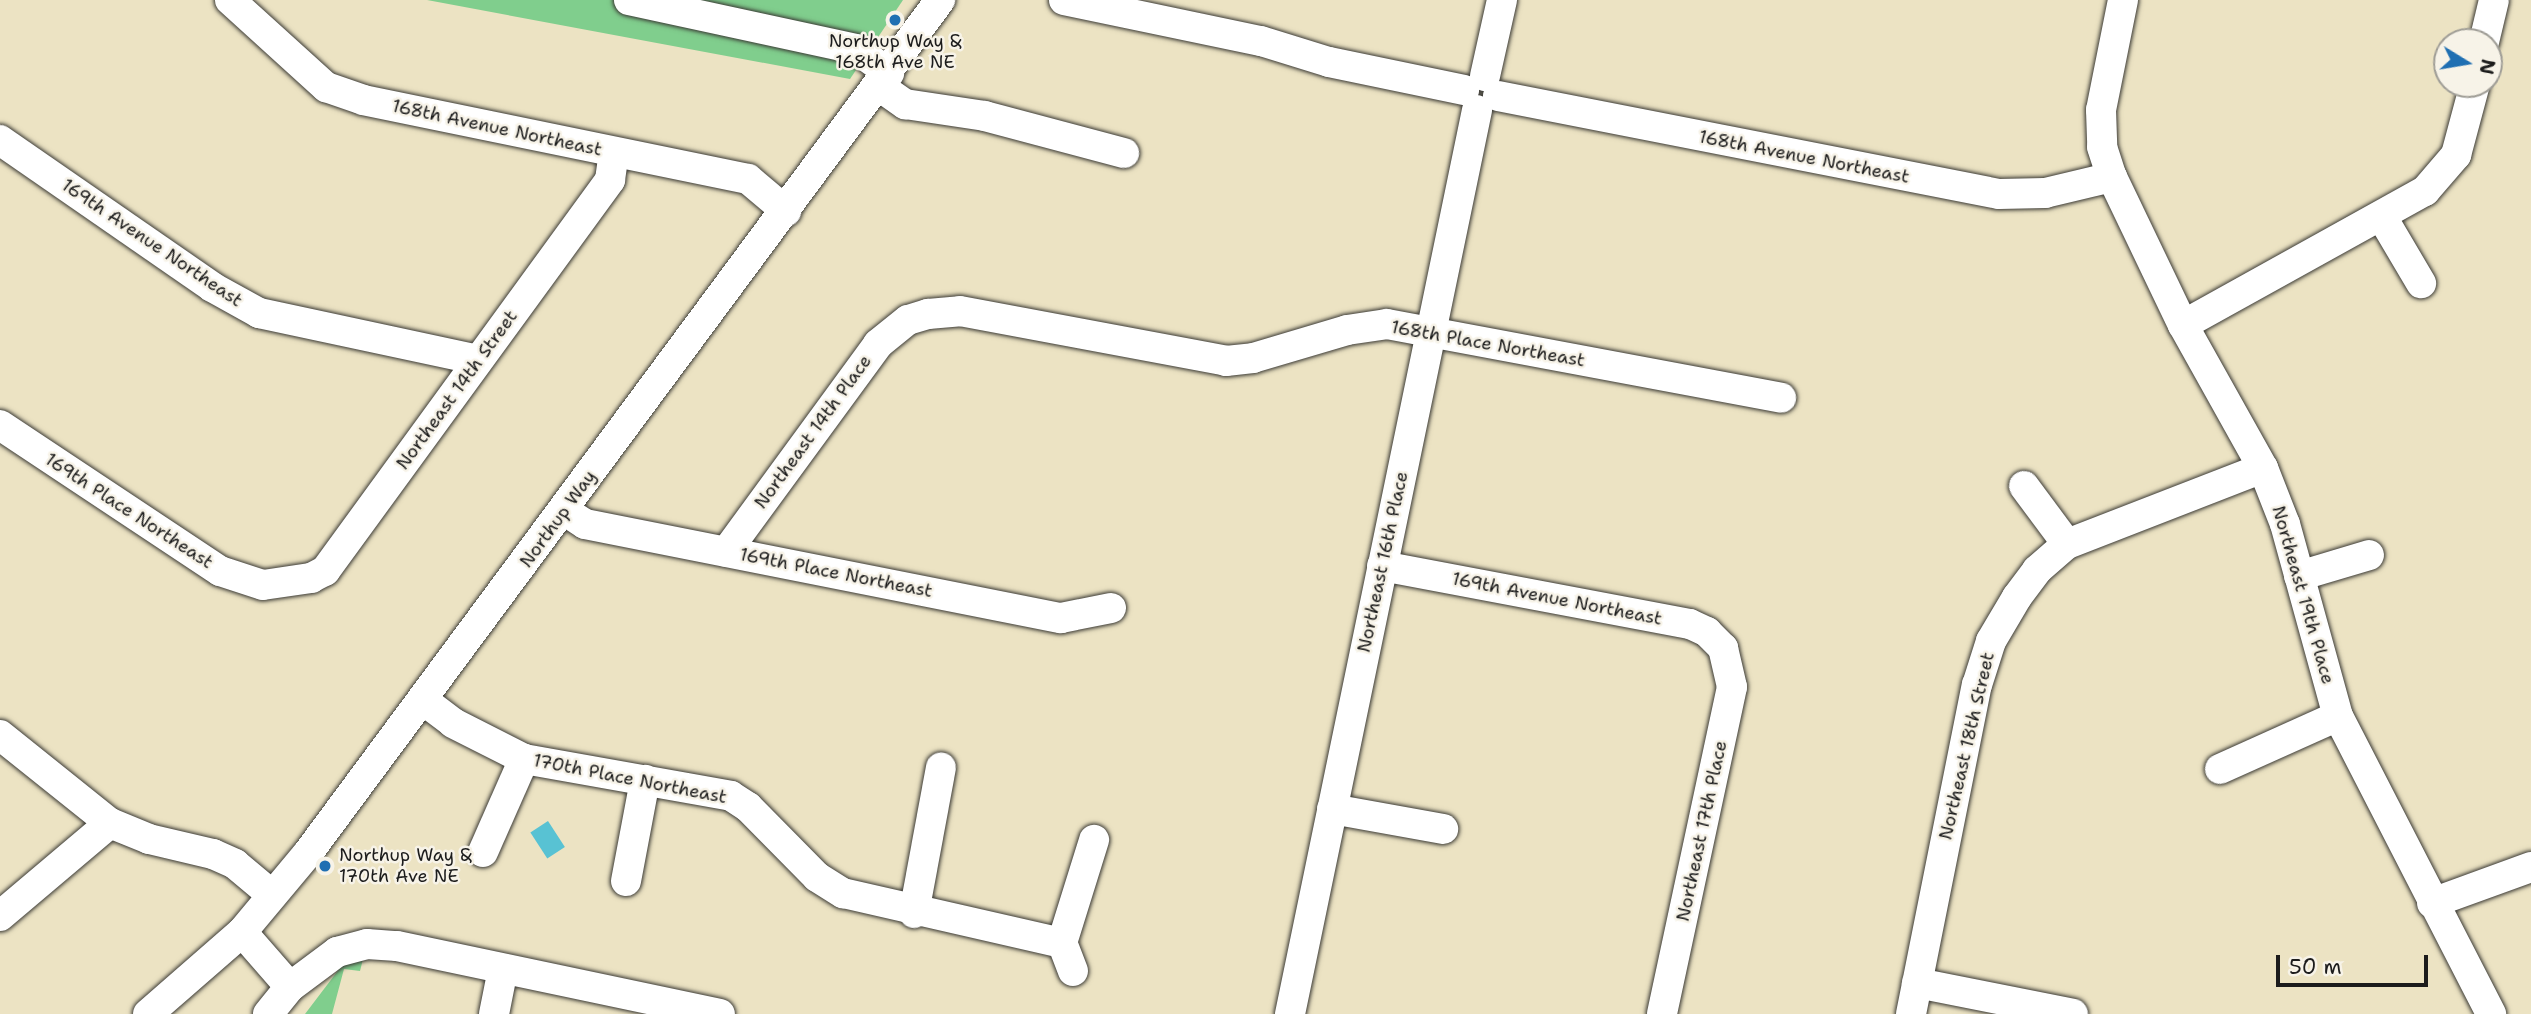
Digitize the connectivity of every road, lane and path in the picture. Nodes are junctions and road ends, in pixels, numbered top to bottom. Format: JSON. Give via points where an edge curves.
{"nodes":[{"id":1,"x":230,"y":0,"type":"edge"},
{"id":2,"x":629,"y":0,"type":"edge"},
{"id":3,"x":940,"y":0,"type":"edge"},
{"id":4,"x":1064,"y":0,"type":"edge"},
{"id":5,"x":1502,"y":0,"type":"edge"},
{"id":6,"x":2123,"y":0,"type":"edge"},
{"id":7,"x":2494,"y":0,"type":"edge"},
{"id":8,"x":2487,"y":28,"type":"edge"},
{"id":9,"x":884,"y":79,"type":"junction"},
{"id":10,"x":1481,"y":93,"type":"junction"},
{"id":11,"x":2472,"y":98,"type":"edge"},
{"id":12,"x":0,"y":140,"type":"edge"},
{"id":13,"x":614,"y":152,"type":"junction"},
{"id":14,"x":1124,"y":153,"type":"dead end"},
{"id":15,"x":2112,"y":177,"type":"junction"},
{"id":16,"x":786,"y":211,"type":"junction"},
{"id":17,"x":2382,"y":217,"type":"junction"},
{"id":18,"x":2421,"y":283,"type":"dead end"},
{"id":19,"x":908,"y":320,"type":"joint"},
{"id":20,"x":2183,"y":325,"type":"junction"},
{"id":21,"x":1431,"y":333,"type":"junction"},
{"id":22,"x":478,"y":360,"type":"junction"},
{"id":23,"x":1782,"y":398,"type":"dead end"},
{"id":24,"x":0,"y":425,"type":"edge"},
{"id":25,"x":2263,"y":468,"type":"junction"},
{"id":26,"x":2024,"y":486,"type":"dead end"},
{"id":27,"x":565,"y":510,"type":"junction"},
{"id":28,"x":2067,"y":544,"type":"junction"},
{"id":29,"x":726,"y":552,"type":"junction"},
{"id":30,"x":2369,"y":555,"type":"dead end"},
{"id":31,"x":1382,"y":566,"type":"junction"},
{"id":32,"x":2299,"y":576,"type":"junction"},
{"id":33,"x":263,"y":585,"type":"joint"},
{"id":34,"x":1111,"y":608,"type":"dead end"},
{"id":35,"x":1723,"y":648,"type":"joint"},
{"id":36,"x":423,"y":700,"type":"junction"},
{"id":37,"x":2338,"y":716,"type":"junction"},
{"id":38,"x":0,"y":735,"type":"edge"},
{"id":39,"x":524,"y":759,"type":"junction"},
{"id":40,"x":941,"y":768,"type":"dead end"},
{"id":41,"x":2220,"y":769,"type":"dead end"},
{"id":42,"x":645,"y":780,"type":"junction"},
{"id":43,"x":1332,"y":809,"type":"junction"},
{"id":44,"x":110,"y":823,"type":"junction"},
{"id":45,"x":1443,"y":829,"type":"dead end"},
{"id":46,"x":1094,"y":840,"type":"dead end"},
{"id":47,"x":483,"y":852,"type":"dead end"},
{"id":48,"x":2531,"y":867,"type":"edge"},
{"id":49,"x":626,"y":881,"type":"dead end"},
{"id":50,"x":272,"y":895,"type":"junction"},
{"id":51,"x":2432,"y":904,"type":"junction"},
{"id":52,"x":914,"y":913,"type":"junction"},
{"id":53,"x":0,"y":916,"type":"edge"},
{"id":54,"x":242,"y":932,"type":"junction"},
{"id":55,"x":1062,"y":943,"type":"junction"},
{"id":56,"x":503,"y":969,"type":"junction"},
{"id":57,"x":1073,"y":971,"type":"dead end"},
{"id":58,"x":1917,"y":983,"type":"junction"},
{"id":59,"x":290,"y":987,"type":"junction"},
{"id":60,"x":148,"y":1014,"type":"edge"},
{"id":61,"x":268,"y":1014,"type":"edge"},
{"id":62,"x":494,"y":1014,"type":"edge"},
{"id":63,"x":720,"y":1014,"type":"edge"},
{"id":64,"x":1290,"y":1014,"type":"edge"},
{"id":65,"x":1662,"y":1014,"type":"edge"},
{"id":66,"x":1911,"y":1014,"type":"edge"},
{"id":67,"x":2073,"y":1014,"type":"edge"},
{"id":68,"x":2491,"y":1014,"type":"edge"}],
"edges":[{"from":1,"to":13,"type":"street","name":"168th Avenue Northeast","via":[[326,87],[363,100]]},
{"from":2,"to":9,"type":"street","via":[[856,49]]},
{"from":3,"to":9,"type":"street","name":"Northup Way"},
{"from":4,"to":10,"type":"street","name":"168th Avenue Northeast"},
{"from":5,"to":10,"type":"street","name":"Northeast 16th Place"},
{"from":6,"to":15,"type":"street","via":[[2101,110],[2102,147]]},
{"from":7,"to":8,"type":"street"},
{"from":9,"to":14,"type":"street","via":[[905,104],[985,116]]},
{"from":9,"to":16,"type":"street","name":"Northup Way"},
{"from":10,"to":15,"type":"street","name":"168th Avenue Northeast","via":[[1999,194],[2045,193]]},
{"from":10,"to":21,"type":"street","name":"Northeast 16th Place"},
{"from":11,"to":17,"type":"street","via":[[2464,131],[2444,174]]},
{"from":12,"to":22,"type":"street","name":"169th Avenue Northeast","via":[[212,287],[259,313]]},
{"from":13,"to":16,"type":"street","name":"168th Avenue Northeast","via":[[748,179]]},
{"from":13,"to":22,"type":"street","name":"Northeast 14th Street","via":[[610,180]]},
{"from":15,"to":20,"type":"street","name":"Northeast 19th Place"},
{"from":16,"to":27,"type":"street","name":"Northup Way"},
{"from":17,"to":18,"type":"street"},
{"from":17,"to":20,"type":"street"},
{"from":19,"to":21,"type":"street","name":"168th Place Northeast","via":[[960,311],[1226,360],[1254,358],[1347,330],[1387,324]]},
{"from":19,"to":29,"type":"street","name":"Northeast 14th Place","via":[[878,344]]},
{"from":20,"to":25,"type":"street","name":"Northeast 19th Place"},
{"from":21,"to":23,"type":"street","name":"168th Place Northeast"},
{"from":21,"to":31,"type":"street","name":"Northeast 16th Place"},
{"from":22,"to":33,"type":"street","name":"Northeast 14th Street","via":[[324,571],[298,582]]},
{"from":24,"to":33,"type":"street","name":"169th Place Northeast","via":[[187,551],[220,571]]},
{"from":25,"to":28,"type":"street","name":"Northeast 18th Street"},
{"from":25,"to":32,"type":"street","name":"Northeast 19th Place"},
{"from":26,"to":28,"type":"street"},
{"from":27,"to":29,"type":"street","name":"169th Place Northeast","via":[[585,524]]},
{"from":27,"to":36,"type":"street","name":"Northup Way"},
{"from":28,"to":58,"type":"street","name":"Northeast 18th Street","via":[[2037,570],[1991,641],[1977,685]]},
{"from":29,"to":34,"type":"street","name":"169th Place Northeast","via":[[1061,618]]},
{"from":30,"to":32,"type":"street"},
{"from":31,"to":35,"type":"street","name":"169th Avenue Northeast","via":[[1690,624],[1707,632]]},
{"from":31,"to":43,"type":"street","name":"Northeast 16th Place"},
{"from":32,"to":37,"type":"street","name":"Northeast 19th Place"},
{"from":35,"to":65,"type":"street","name":"Northeast 17th Place","via":[[1732,687]]},
{"from":36,"to":39,"type":"street","name":"170th Place Northeast","via":[[453,723]]},
{"from":36,"to":50,"type":"street","name":"Northup Way"},
{"from":37,"to":41,"type":"street"},
{"from":37,"to":51,"type":"street","name":"Northeast 19th Place"},
{"from":38,"to":44,"type":"street"},
{"from":39,"to":42,"type":"street","name":"170th Place Northeast"},
{"from":39,"to":47,"type":"street"},
{"from":40,"to":52,"type":"street"},
{"from":42,"to":49,"type":"street"},
{"from":42,"to":52,"type":"street","name":"170th Place Northeast","via":[[731,796],[748,807],[817,877],[843,893]]},
{"from":43,"to":45,"type":"street"},
{"from":43,"to":64,"type":"street","name":"Northeast 16th Place"},
{"from":44,"to":50,"type":"street","via":[[149,839],[213,854],[235,864]]},
{"from":44,"to":53,"type":"street"},
{"from":46,"to":55,"type":"street"},
{"from":48,"to":51,"type":"street"},
{"from":50,"to":54,"type":"street","name":"Northup Way"},
{"from":51,"to":68,"type":"street","name":"Northeast 19th Place"},
{"from":52,"to":55,"type":"street","name":"170th Place Northeast"},
{"from":54,"to":59,"type":"street"},
{"from":54,"to":60,"type":"street","name":"Northup Way"},
{"from":55,"to":57,"type":"street"},
{"from":56,"to":59,"type":"street","via":[[367,944],[337,952]]},
{"from":56,"to":62,"type":"street"},
{"from":56,"to":63,"type":"street"},
{"from":58,"to":66,"type":"street","name":"Northeast 18th Street"},
{"from":58,"to":67,"type":"street"},
{"from":59,"to":61,"type":"street"}]}
